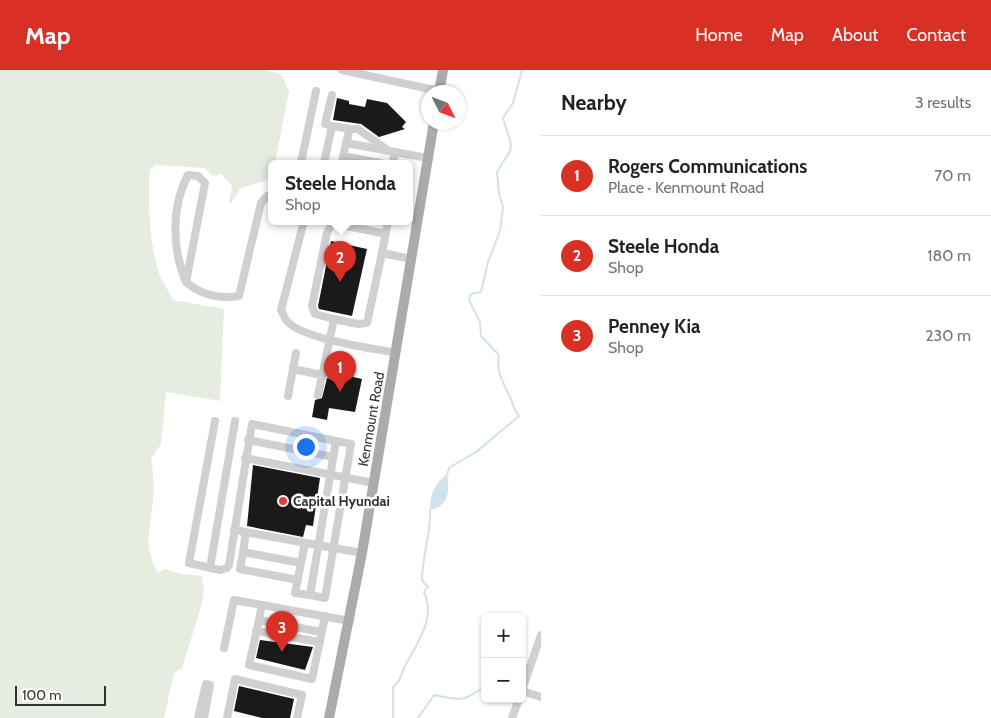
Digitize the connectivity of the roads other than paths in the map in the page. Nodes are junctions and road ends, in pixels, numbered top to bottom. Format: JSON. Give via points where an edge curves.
{"nodes":[{"id":1,"x":342,"y":70,"type":"edge"},
{"id":2,"x":391,"y":70,"type":"edge"},
{"id":3,"x":443,"y":70,"type":"edge"},
{"id":4,"x":389,"y":79,"type":"junction"},
{"id":5,"x":440,"y":85,"type":"edge"},
{"id":6,"x":421,"y":87,"type":"edge"},
{"id":7,"x":316,"y":90,"type":"dead end"},
{"id":8,"x":332,"y":95,"type":"dead end"},
{"id":9,"x":332,"y":126,"type":"junction"},
{"id":10,"x":350,"y":129,"type":"junction"},
{"id":11,"x":433,"y":130,"type":"edge"},
{"id":12,"x":346,"y":143,"type":"junction"},
{"id":13,"x":391,"y":151,"type":"junction"},
{"id":14,"x":428,"y":158,"type":"junction"},
{"id":15,"x":302,"y":160,"type":"edge"},
{"id":16,"x":325,"y":160,"type":"edge"},
{"id":17,"x":343,"y":160,"type":"edge"},
{"id":18,"x":392,"y":160,"type":"edge"},
{"id":19,"x":268,"y":196,"type":"edge"},
{"id":20,"x":303,"y":225,"type":"edge"},
{"id":21,"x":331,"y":225,"type":"edge"},
{"id":22,"x":352,"y":225,"type":"edge"},
{"id":23,"x":387,"y":225,"type":"edge"},
{"id":24,"x":386,"y":234,"type":"junction"},
{"id":25,"x":382,"y":253,"type":"junction"},
{"id":26,"x":412,"y":259,"type":"junction"},
{"id":27,"x":186,"y":282,"type":"junction"},
{"id":28,"x":334,"y":319,"type":"junction"},
{"id":29,"x":330,"y":339,"type":"junction"},
{"id":30,"x":396,"y":353,"type":"junction"},
{"id":31,"x":296,"y":354,"type":"dead end"},
{"id":32,"x":293,"y":369,"type":"junction"},
{"id":33,"x":322,"y":375,"type":"junction"},
{"id":34,"x":318,"y":395,"type":"dead end"},
{"id":35,"x":288,"y":396,"type":"dead end"},
{"id":36,"x":214,"y":421,"type":"dead end"},
{"id":37,"x":235,"y":421,"type":"dead end"},
{"id":38,"x":248,"y":440,"type":"junction"},
{"id":39,"x":336,"y":441,"type":"junction"},
{"id":40,"x":333,"y":457,"type":"junction"},
{"id":41,"x":245,"y":458,"type":"junction"},
{"id":42,"x":330,"y":475,"type":"junction"},
{"id":43,"x":346,"y":478,"type":"junction"},
{"id":44,"x":374,"y":483,"type":"junction"},
{"id":45,"x":234,"y":530,"type":"junction"},
{"id":46,"x":246,"y":532,"type":"junction"},
{"id":47,"x":305,"y":542,"type":"junction"},
{"id":48,"x":318,"y":545,"type":"junction"},
{"id":49,"x":334,"y":548,"type":"junction"},
{"id":50,"x":243,"y":552,"type":"junction"},
{"id":51,"x":362,"y":553,"type":"junction"},
{"id":52,"x":301,"y":563,"type":"junction"},
{"id":53,"x":210,"y":568,"type":"junction"},
{"id":54,"x":298,"y":580,"type":"junction"},
{"id":55,"x":310,"y":595,"type":"junction"},
{"id":56,"x":262,"y":605,"type":"junction"},
{"id":57,"x":325,"y":616,"type":"junction"},
{"id":58,"x":259,"y":620,"type":"junction"},
{"id":59,"x":350,"y":621,"type":"junction"},
{"id":60,"x":256,"y":631,"type":"junction"},
{"id":61,"x":321,"y":632,"type":"junction"},
{"id":62,"x":541,"y":635,"type":"edge"},
{"id":63,"x":320,"y":642,"type":"junction"},
{"id":64,"x":224,"y":648,"type":"dead end"},
{"id":65,"x":526,"y":678,"type":"edge"},
{"id":66,"x":526,"y":691,"type":"edge"},
{"id":67,"x":541,"y":697,"type":"edge"},
{"id":68,"x":518,"y":703,"type":"edge"},
{"id":69,"x":198,"y":718,"type":"edge"},
{"id":70,"x":204,"y":718,"type":"edge"},
{"id":71,"x":227,"y":718,"type":"edge"},
{"id":72,"x":297,"y":718,"type":"edge"},
{"id":73,"x":329,"y":718,"type":"edge"},
{"id":74,"x":512,"y":718,"type":"edge"}],
"edges":[{"from":1,"to":4,"type":"street"},
{"from":2,"to":4,"type":"street"},
{"from":3,"to":5,"type":"main road"},
{"from":4,"to":6,"type":"street"},
{"from":7,"to":15,"type":"street"},
{"from":8,"to":9,"type":"street","via":[[325,124]]},
{"from":9,"to":10,"type":"street"},
{"from":9,"to":16,"type":"street"},
{"from":10,"to":12,"type":"street"},
{"from":10,"to":13,"type":"street","via":[[358,130]]},
{"from":11,"to":14,"type":"main road","name":"Kenmount Road"},
{"from":12,"to":13,"type":"street"},
{"from":12,"to":17,"type":"street"},
{"from":13,"to":14,"type":"street"},
{"from":13,"to":18,"type":"street"},
{"from":14,"to":26,"type":"main road","name":"Kenmount Road"},
{"from":19,"to":27,"type":"street","via":[[261,203],[239,296],[224,298],[197,292]]},
{"from":20,"to":29,"type":"street","via":[[281,310],[286,321],[296,328]]},
{"from":21,"to":28,"type":"street","via":[[312,306],[315,314]]},
{"from":22,"to":24,"type":"street"},
{"from":23,"to":24,"type":"street"},
{"from":24,"to":25,"type":"street"},
{"from":25,"to":26,"type":"street"},
{"from":25,"to":28,"type":"street","via":[[367,322],[358,324]]},
{"from":26,"to":30,"type":"main road","name":"Kenmount Road"},
{"from":27,"to":27,"type":"street","via":[[205,184],[198,176],[188,175],[181,188],[175,238]]},
{"from":28,"to":29,"type":"street"},
{"from":29,"to":30,"type":"street"},
{"from":29,"to":33,"type":"street"},
{"from":30,"to":44,"type":"main road","name":"Kenmount Road"},
{"from":31,"to":32,"type":"street"},
{"from":32,"to":33,"type":"street"},
{"from":32,"to":35,"type":"street"},
{"from":33,"to":34,"type":"street"},
{"from":36,"to":53,"type":"street","via":[[189,563]]},
{"from":37,"to":53,"type":"street"},
{"from":38,"to":39,"type":"street","via":[[252,424]]},
{"from":38,"to":40,"type":"street"},
{"from":38,"to":41,"type":"street"},
{"from":39,"to":40,"type":"street"},
{"from":39,"to":43,"type":"street","via":[[351,444]]},
{"from":40,"to":42,"type":"street"},
{"from":41,"to":42,"type":"street"},
{"from":41,"to":45,"type":"street"},
{"from":42,"to":43,"type":"street"},
{"from":42,"to":48,"type":"street"},
{"from":43,"to":44,"type":"street"},
{"from":43,"to":49,"type":"street"},
{"from":44,"to":51,"type":"main road","name":"Kenmount Road"},
{"from":45,"to":46,"type":"street"},
{"from":45,"to":53,"type":"street","via":[[227,568]]},
{"from":46,"to":47,"type":"street"},
{"from":46,"to":50,"type":"street"},
{"from":47,"to":48,"type":"street"},
{"from":47,"to":52,"type":"street"},
{"from":48,"to":49,"type":"street"},
{"from":48,"to":55,"type":"street"},
{"from":49,"to":51,"type":"street"},
{"from":49,"to":55,"type":"street","via":[[325,598]]},
{"from":50,"to":52,"type":"street"},
{"from":50,"to":54,"type":"street","via":[[240,569]]},
{"from":51,"to":59,"type":"main road","name":"Kenmount Road"},
{"from":52,"to":54,"type":"street"},
{"from":54,"to":55,"type":"street","via":[[296,592]]},
{"from":56,"to":57,"type":"street"},
{"from":56,"to":58,"type":"street"},
{"from":56,"to":64,"type":"street","via":[[234,600]]},
{"from":57,"to":59,"type":"street"},
{"from":57,"to":61,"type":"street"},
{"from":58,"to":60,"type":"street"},
{"from":58,"to":61,"type":"street"},
{"from":59,"to":73,"type":"main road","name":"Kenmount Road"},
{"from":60,"to":63,"type":"street"},
{"from":60,"to":63,"type":"street","via":[[250,665],[312,679]]},
{"from":61,"to":63,"type":"street"},
{"from":62,"to":65,"type":"street"},
{"from":66,"to":67,"type":"street"},
{"from":68,"to":74,"type":"street"},
{"from":69,"to":70,"type":"street","via":[[206,684],[210,685]]},
{"from":71,"to":72,"type":"street","via":[[235,679],[302,695]]}]}
